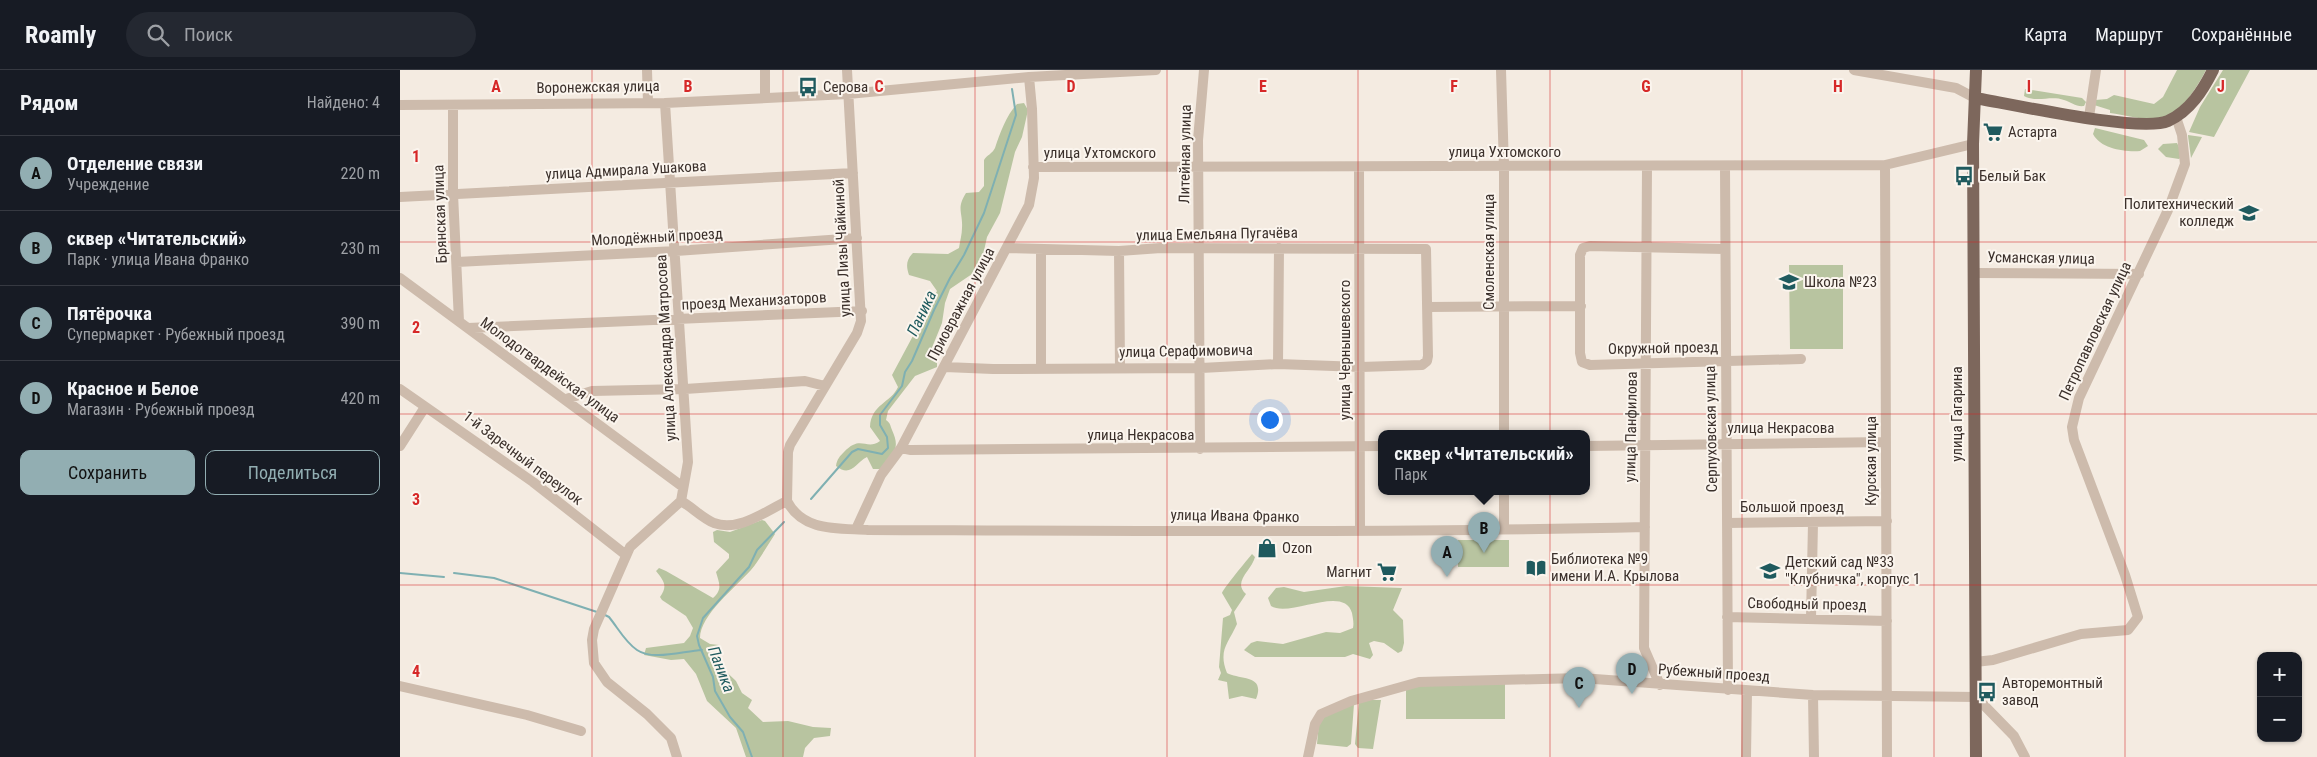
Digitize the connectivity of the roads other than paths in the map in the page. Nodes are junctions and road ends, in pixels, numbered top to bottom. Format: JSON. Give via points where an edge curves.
{"nodes":[{"id":1,"x":647,"y":70,"type":"edge"},
{"id":2,"x":765,"y":70,"type":"edge"},
{"id":3,"x":847,"y":70,"type":"edge"},
{"id":4,"x":1156,"y":70,"type":"edge"},
{"id":5,"x":1204,"y":70,"type":"edge"},
{"id":6,"x":1501,"y":70,"type":"edge"},
{"id":7,"x":1854,"y":70,"type":"edge"},
{"id":8,"x":1976,"y":70,"type":"edge"},
{"id":9,"x":2096,"y":70,"type":"edge"},
{"id":10,"x":2213,"y":70,"type":"edge"},
{"id":11,"x":1098,"y":72,"type":"edge"},
{"id":12,"x":1029,"y":77,"type":"junction"},
{"id":13,"x":848,"y":94,"type":"junction"},
{"id":14,"x":765,"y":97,"type":"junction"},
{"id":15,"x":1975,"y":98,"type":"junction"},
{"id":16,"x":648,"y":103,"type":"junction"},
{"id":17,"x":665,"y":103,"type":"junction"},
{"id":18,"x":400,"y":105,"type":"edge"},
{"id":19,"x":453,"y":106,"type":"junction"},
{"id":20,"x":2089,"y":117,"type":"junction"},
{"id":21,"x":2176,"y":117,"type":"junction"},
{"id":22,"x":1973,"y":144,"type":"junction"},
{"id":23,"x":1885,"y":165,"type":"junction"},
{"id":24,"x":1033,"y":167,"type":"junction"},
{"id":25,"x":1504,"y":167,"type":"junction"},
{"id":26,"x":1647,"y":167,"type":"junction"},
{"id":27,"x":1725,"y":167,"type":"junction"},
{"id":28,"x":1199,"y":168,"type":"junction"},
{"id":29,"x":1359,"y":168,"type":"junction"},
{"id":30,"x":853,"y":173,"type":"junction"},
{"id":31,"x":671,"y":183,"type":"junction"},
{"id":32,"x":453,"y":194,"type":"junction"},
{"id":33,"x":400,"y":196,"type":"edge"},
{"id":34,"x":857,"y":238,"type":"junction"},
{"id":35,"x":1647,"y":246,"type":"junction"},
{"id":36,"x":1008,"y":248,"type":"junction"},
{"id":37,"x":1200,"y":248,"type":"junction"},
{"id":38,"x":1278,"y":248,"type":"junction"},
{"id":39,"x":1360,"y":249,"type":"junction"},
{"id":40,"x":1724,"y":249,"type":"junction"},
{"id":41,"x":1041,"y":250,"type":"junction"},
{"id":42,"x":676,"y":251,"type":"junction"},
{"id":43,"x":1119,"y":251,"type":"junction"},
{"id":44,"x":457,"y":262,"type":"junction"},
{"id":45,"x":1973,"y":273,"type":"junction"},
{"id":46,"x":2139,"y":274,"type":"junction"},
{"id":47,"x":400,"y":278,"type":"edge"},
{"id":48,"x":1581,"y":306,"type":"junction"},
{"id":49,"x":1504,"y":307,"type":"junction"},
{"id":50,"x":1428,"y":308,"type":"junction"},
{"id":51,"x":862,"y":311,"type":"junction"},
{"id":52,"x":459,"y":320,"type":"junction"},
{"id":53,"x":680,"y":320,"type":"junction"},
{"id":54,"x":468,"y":328,"type":"junction"},
{"id":55,"x":1801,"y":359,"type":"dead end"},
{"id":56,"x":1647,"y":362,"type":"junction"},
{"id":57,"x":1724,"y":362,"type":"junction"},
{"id":58,"x":1278,"y":364,"type":"junction"},
{"id":59,"x":945,"y":367,"type":"junction"},
{"id":60,"x":1041,"y":367,"type":"junction"},
{"id":61,"x":1361,"y":367,"type":"junction"},
{"id":62,"x":1120,"y":368,"type":"junction"},
{"id":63,"x":1201,"y":368,"type":"junction"},
{"id":64,"x":825,"y":386,"type":"junction"},
{"id":65,"x":400,"y":389,"type":"edge"},
{"id":66,"x":685,"y":389,"type":"junction"},
{"id":67,"x":566,"y":399,"type":"junction"},
{"id":68,"x":425,"y":406,"type":"junction"},
{"id":69,"x":1504,"y":430,"type":"edge"},
{"id":70,"x":1886,"y":442,"type":"junction"},
{"id":71,"x":1725,"y":443,"type":"junction"},
{"id":72,"x":1647,"y":445,"type":"junction"},
{"id":73,"x":400,"y":446,"type":"edge"},
{"id":74,"x":1360,"y":446,"type":"junction"},
{"id":75,"x":1378,"y":446,"type":"edge"},
{"id":76,"x":1590,"y":446,"type":"edge"},
{"id":77,"x":902,"y":448,"type":"junction"},
{"id":78,"x":1200,"y":449,"type":"junction"},
{"id":79,"x":683,"y":487,"type":"junction"},
{"id":80,"x":1504,"y":495,"type":"edge"},
{"id":81,"x":681,"y":500,"type":"junction"},
{"id":82,"x":787,"y":501,"type":"junction"},
{"id":83,"x":1887,"y":521,"type":"junction"},
{"id":84,"x":1727,"y":523,"type":"junction"},
{"id":85,"x":1813,"y":523,"type":"junction"},
{"id":86,"x":1645,"y":527,"type":"junction"},
{"id":87,"x":856,"y":529,"type":"junction"},
{"id":88,"x":1504,"y":530,"type":"junction"},
{"id":89,"x":1360,"y":531,"type":"junction"},
{"id":90,"x":626,"y":555,"type":"junction"},
{"id":91,"x":1727,"y":617,"type":"junction"},
{"id":92,"x":1810,"y":618,"type":"junction"},
{"id":93,"x":1887,"y":621,"type":"junction"},
{"id":94,"x":1975,"y":662,"type":"junction"},
{"id":95,"x":1660,"y":685,"type":"junction"},
{"id":96,"x":400,"y":686,"type":"edge"},
{"id":97,"x":1728,"y":690,"type":"junction"},
{"id":98,"x":1747,"y":691,"type":"junction"},
{"id":99,"x":1813,"y":695,"type":"junction"},
{"id":100,"x":1886,"y":696,"type":"junction"},
{"id":101,"x":1976,"y":697,"type":"junction"},
{"id":102,"x":582,"y":731,"type":"dead end"},
{"id":103,"x":677,"y":757,"type":"edge"},
{"id":104,"x":1308,"y":757,"type":"edge"},
{"id":105,"x":1746,"y":757,"type":"edge"},
{"id":106,"x":1814,"y":757,"type":"edge"},
{"id":107,"x":1887,"y":757,"type":"edge"},
{"id":108,"x":1976,"y":757,"type":"edge"},
{"id":109,"x":2025,"y":757,"type":"edge"}],
"edges":[{"from":1,"to":16,"type":"street"},
{"from":2,"to":14,"type":"street"},
{"from":3,"to":13,"type":"street","name":"улица Лизы Чайкиной"},
{"from":4,"to":11,"type":"street","name":"Воронежская улица"},
{"from":5,"to":28,"type":"street","name":"Литейная улица"},
{"from":6,"to":25,"type":"street","name":"Смоленская улица"},
{"from":7,"to":15,"type":"street","via":[[1956,88]]},
{"from":8,"to":15,"type":"main road","name":"улица Гагарина"},
{"from":9,"to":20,"type":"street"},
{"from":10,"to":21,"type":"main road","via":[[2193,102]]},
{"from":11,"to":12,"type":"street","name":"Воронежская улица"},
{"from":12,"to":13,"type":"street","name":"Воронежская улица","via":[[971,77]]},
{"from":12,"to":24,"type":"street","name":"Приовражная улица"},
{"from":13,"to":14,"type":"street","name":"Воронежская улица"},
{"from":13,"to":30,"type":"street","name":"улица Лизы Чайкиной"},
{"from":14,"to":17,"type":"street","name":"Воронежская улица"},
{"from":15,"to":20,"type":"main road"},
{"from":15,"to":22,"type":"main road","name":"улица Гагарина"},
{"from":16,"to":17,"type":"street","name":"Воронежская улица"},
{"from":16,"to":19,"type":"street","name":"Воронежская улица"},
{"from":17,"to":31,"type":"street","name":"улица Александра Матросова"},
{"from":18,"to":19,"type":"street","name":"Воронежская улица"},
{"from":19,"to":32,"type":"street","name":"Брянская улица"},
{"from":20,"to":21,"type":"main road","via":[[2151,125]]},
{"from":21,"to":46,"type":"street","name":"Петропавловская улица","via":[[2182,135],[2185,164]]},
{"from":22,"to":23,"type":"street","name":"улица Ухтомского"},
{"from":22,"to":45,"type":"main road","name":"улица Гагарина"},
{"from":23,"to":27,"type":"street","name":"улица Ухтомского"},
{"from":23,"to":70,"type":"street","name":"Курская улица"},
{"from":24,"to":28,"type":"street","name":"улица Ухтомского"},
{"from":24,"to":36,"type":"street","name":"Приовражная улица","via":[[1029,205]]},
{"from":25,"to":26,"type":"street","name":"улица Ухтомского"},
{"from":25,"to":29,"type":"street","name":"улица Ухтомского"},
{"from":25,"to":49,"type":"street","name":"Смоленская улица"},
{"from":26,"to":27,"type":"street","name":"улица Ухтомского"},
{"from":26,"to":35,"type":"street","name":"улица Панфилова"},
{"from":27,"to":40,"type":"street","name":"Серпуховская улица"},
{"from":28,"to":29,"type":"street","name":"улица Ухтомского"},
{"from":28,"to":37,"type":"street","name":"Литейная улица"},
{"from":29,"to":39,"type":"street","name":"улица Чернышевского"},
{"from":30,"to":31,"type":"street","name":"улица Адмирала Ушакова"},
{"from":30,"to":34,"type":"street","name":"улица Лизы Чайкиной"},
{"from":31,"to":32,"type":"street","name":"улица Адмирала Ушакова"},
{"from":31,"to":42,"type":"street","name":"улица Александра Матросова"},
{"from":32,"to":33,"type":"street","name":"улица Адмирала Ушакова"},
{"from":32,"to":44,"type":"street","name":"Брянская улица"},
{"from":34,"to":42,"type":"street","name":"Молодёжный проезд"},
{"from":34,"to":51,"type":"street","name":"улица Лизы Чайкиной"},
{"from":35,"to":40,"type":"street","name":"Окружной проезд"},
{"from":35,"to":48,"type":"street","name":"Окружной проезд","via":[[1583,248],[1580,255]]},
{"from":35,"to":56,"type":"street","name":"улица Панфилова"},
{"from":36,"to":41,"type":"street","name":"улица Емельяна Пугачёва"},
{"from":36,"to":59,"type":"street","name":"Приовражная улица"},
{"from":37,"to":38,"type":"street","name":"улица Емельяна Пугачёва"},
{"from":37,"to":43,"type":"street","name":"улица Емельяна Пугачёва"},
{"from":37,"to":63,"type":"street","name":"Литейная улица"},
{"from":38,"to":39,"type":"street","name":"улица Емельяна Пугачёва"},
{"from":38,"to":58,"type":"street"},
{"from":39,"to":50,"type":"street","name":"улица Емельяна Пугачёва","via":[[1426,248]]},
{"from":39,"to":61,"type":"street","name":"улица Чернышевского"},
{"from":40,"to":57,"type":"street","name":"Серпуховская улица"},
{"from":41,"to":43,"type":"street","name":"улица Емельяна Пугачёва"},
{"from":41,"to":60,"type":"street"},
{"from":42,"to":44,"type":"street","name":"Молодёжный проезд"},
{"from":42,"to":53,"type":"street","name":"улица Александра Матросова"},
{"from":43,"to":62,"type":"street"},
{"from":44,"to":52,"type":"street","name":"Брянская улица"},
{"from":45,"to":46,"type":"street","name":"Усманская улица"},
{"from":45,"to":94,"type":"main road","name":"улица Гагарина"},
{"from":46,"to":94,"type":"street","name":"Петропавловская улица","via":[[2079,398],[2072,427],[2138,617],[2128,630],[2081,634]]},
{"from":47,"to":52,"type":"street","name":"Молодогвардейская улица"},
{"from":48,"to":49,"type":"street"},
{"from":48,"to":56,"type":"street","name":"Окружной проезд","via":[[1582,362],[1590,365]]},
{"from":49,"to":50,"type":"street"},
{"from":49,"to":69,"type":"street","name":"Смоленская улица"},
{"from":50,"to":61,"type":"street","name":"улица Серафимовича","via":[[1427,361],[1422,365]]},
{"from":51,"to":53,"type":"street","name":"проезд Механизаторов"},
{"from":51,"to":64,"type":"street","name":"улица Лизы Чайкиной","via":[[857,333]]},
{"from":52,"to":54,"type":"street","name":"Молодогвардейская улица"},
{"from":53,"to":54,"type":"street","name":"проезд Механизаторов"},
{"from":53,"to":66,"type":"street","name":"улица Александра Матросова"},
{"from":54,"to":67,"type":"street","name":"Молодогвардейская улица"},
{"from":55,"to":57,"type":"street","name":"Окружной проезд"},
{"from":56,"to":57,"type":"street","name":"Окружной проезд"},
{"from":56,"to":72,"type":"street","name":"улица Панфилова"},
{"from":57,"to":71,"type":"street","name":"Серпуховская улица"},
{"from":58,"to":61,"type":"street","name":"улица Серафимовича"},
{"from":58,"to":63,"type":"street","name":"улица Серафимовича"},
{"from":59,"to":60,"type":"street","name":"улица Серафимовича"},
{"from":59,"to":77,"type":"street","name":"Приовражная улица"},
{"from":60,"to":62,"type":"street","name":"улица Серафимовича"},
{"from":61,"to":74,"type":"street","name":"улица Чернышевского"},
{"from":62,"to":63,"type":"street","name":"улица Серафимовича"},
{"from":63,"to":78,"type":"street","name":"Литейная улица"},
{"from":64,"to":66,"type":"street","via":[[805,381]]},
{"from":64,"to":82,"type":"street","name":"улица Лизы Чайкиной","via":[[790,445]]},
{"from":65,"to":68,"type":"street","name":"1-й Заречный переулок"},
{"from":66,"to":67,"type":"street","via":[[592,392]]},
{"from":66,"to":79,"type":"street","name":"улица Александра Матросова","via":[[688,462]]},
{"from":67,"to":79,"type":"street","name":"Молодогвардейская улица"},
{"from":68,"to":73,"type":"street"},
{"from":68,"to":90,"type":"street","name":"1-й Заречный переулок","via":[[534,482]]},
{"from":70,"to":71,"type":"street","name":"улица Некрасова"},
{"from":70,"to":83,"type":"street","name":"Курская улица"},
{"from":71,"to":72,"type":"street","name":"улица Некрасова"},
{"from":71,"to":84,"type":"street","name":"Серпуховская улица"},
{"from":72,"to":76,"type":"street","name":"улица Некрасова"},
{"from":72,"to":86,"type":"street","name":"улица Панфилова"},
{"from":74,"to":75,"type":"street","name":"улица Некрасова"},
{"from":74,"to":78,"type":"street","name":"улица Некрасова"},
{"from":74,"to":89,"type":"street","name":"улица Чернышевского"},
{"from":77,"to":78,"type":"street","name":"улица Некрасова"},
{"from":77,"to":87,"type":"street","name":"Приовражная улица","via":[[881,475]]},
{"from":79,"to":81,"type":"street","name":"улица Александра Матросова"},
{"from":80,"to":88,"type":"street"},
{"from":81,"to":82,"type":"street","via":[[713,522],[725,526],[752,519]]},
{"from":81,"to":90,"type":"street"},
{"from":82,"to":87,"type":"street","name":"улица Ивана Франко","via":[[806,521],[825,528]]},
{"from":83,"to":85,"type":"street","name":"Большой проезд"},
{"from":83,"to":93,"type":"street","name":"Курская улица"},
{"from":84,"to":85,"type":"street","name":"Большой проезд"},
{"from":84,"to":91,"type":"street","name":"Серпуховская улица"},
{"from":85,"to":92,"type":"street"},
{"from":86,"to":88,"type":"street","name":"улица Ивана Франко"},
{"from":86,"to":95,"type":"street","name":"улица Панфилова","via":[[1644,648]]},
{"from":87,"to":89,"type":"street","name":"улица Ивана Франко"},
{"from":88,"to":89,"type":"street","name":"улица Ивана Франко"},
{"from":90,"to":103,"type":"street","via":[[594,629],[594,663],[607,682],[648,714],[671,738]]},
{"from":91,"to":92,"type":"street","name":"Свободный проезд"},
{"from":91,"to":97,"type":"street","name":"Серпуховская улица"},
{"from":92,"to":93,"type":"street","name":"Свободный проезд"},
{"from":93,"to":100,"type":"street","name":"Курская улица"},
{"from":94,"to":101,"type":"main road","name":"улица Гагарина"},
{"from":95,"to":97,"type":"street","name":"Рубежный проезд"},
{"from":95,"to":104,"type":"street","name":"Рубежный проезд","via":[[1581,678],[1438,681],[1407,685],[1321,714],[1315,724]]},
{"from":96,"to":102,"type":"street"},
{"from":97,"to":98,"type":"street","name":"Рубежный проезд"},
{"from":98,"to":99,"type":"street","name":"Рубежный проезд"},
{"from":98,"to":105,"type":"street"},
{"from":99,"to":100,"type":"street","name":"Рубежный проезд"},
{"from":99,"to":106,"type":"street"},
{"from":100,"to":101,"type":"street","name":"Рубежный проезд"},
{"from":100,"to":107,"type":"street","name":"Курская улица"},
{"from":101,"to":108,"type":"main road","name":"улица Гагарина"},
{"from":101,"to":109,"type":"street","via":[[2014,736]]}]}
